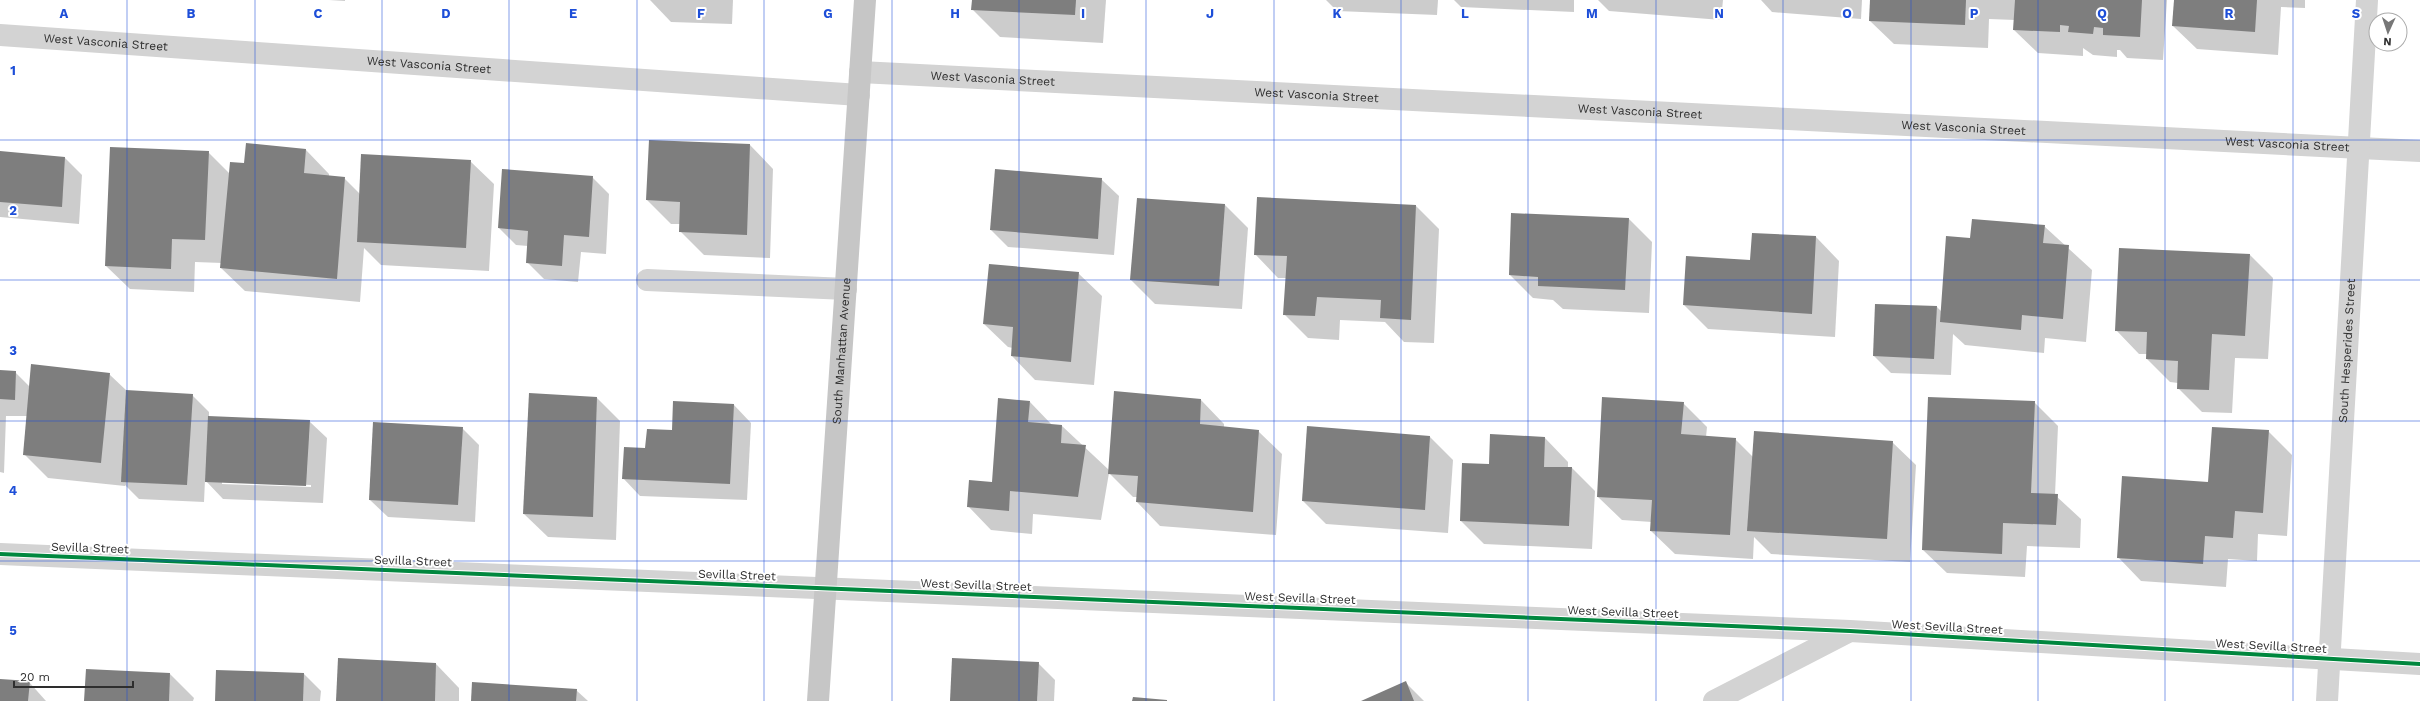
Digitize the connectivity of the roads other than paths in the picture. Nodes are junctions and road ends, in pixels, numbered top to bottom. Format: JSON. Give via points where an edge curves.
{"nodes":[{"id":1,"x":865,"y":0,"type":"edge"},
{"id":2,"x":2367,"y":0,"type":"edge"},
{"id":3,"x":0,"y":35,"type":"edge"},
{"id":4,"x":860,"y":72,"type":"junction"},
{"id":5,"x":858,"y":95,"type":"junction"},
{"id":6,"x":2360,"y":148,"type":"junction"},
{"id":7,"x":2420,"y":151,"type":"edge"},
{"id":8,"x":647,"y":280,"type":"dead end"},
{"id":9,"x":846,"y":289,"type":"junction"},
{"id":10,"x":0,"y":554,"type":"edge"},
{"id":11,"x":826,"y":589,"type":"junction"},
{"id":12,"x":1850,"y":631,"type":"junction"},
{"id":13,"x":2330,"y":659,"type":"junction"},
{"id":14,"x":2420,"y":664,"type":"edge"},
{"id":15,"x":818,"y":701,"type":"edge"},
{"id":16,"x":1714,"y":701,"type":"edge"},
{"id":17,"x":2327,"y":701,"type":"edge"}],
"edges":[{"from":1,"to":4,"type":"main road","name":"South Manhattan Avenue"},
{"from":2,"to":6,"type":"street","name":"South Hesperides Street"},
{"from":3,"to":5,"type":"street","name":"West Vasconia Street"},
{"from":4,"to":5,"type":"main road","name":"South Manhattan Avenue"},
{"from":4,"to":6,"type":"street","name":"West Vasconia Street"},
{"from":5,"to":9,"type":"main road","name":"South Manhattan Avenue"},
{"from":6,"to":7,"type":"street","name":"West Vasconia Street"},
{"from":6,"to":13,"type":"street","name":"South Hesperides Street"},
{"from":8,"to":9,"type":"street"},
{"from":9,"to":11,"type":"main road","name":"South Manhattan Avenue"},
{"from":10,"to":11,"type":"street","name":"Sevilla Street"},
{"from":11,"to":12,"type":"street","name":"West Sevilla Street"},
{"from":11,"to":15,"type":"main road","name":"South Manhattan Avenue"},
{"from":12,"to":13,"type":"street","name":"West Sevilla Street"},
{"from":12,"to":16,"type":"street"},
{"from":13,"to":14,"type":"street","name":"West Sevilla Street"},
{"from":13,"to":17,"type":"street","name":"South Hesperides Street"}]}
